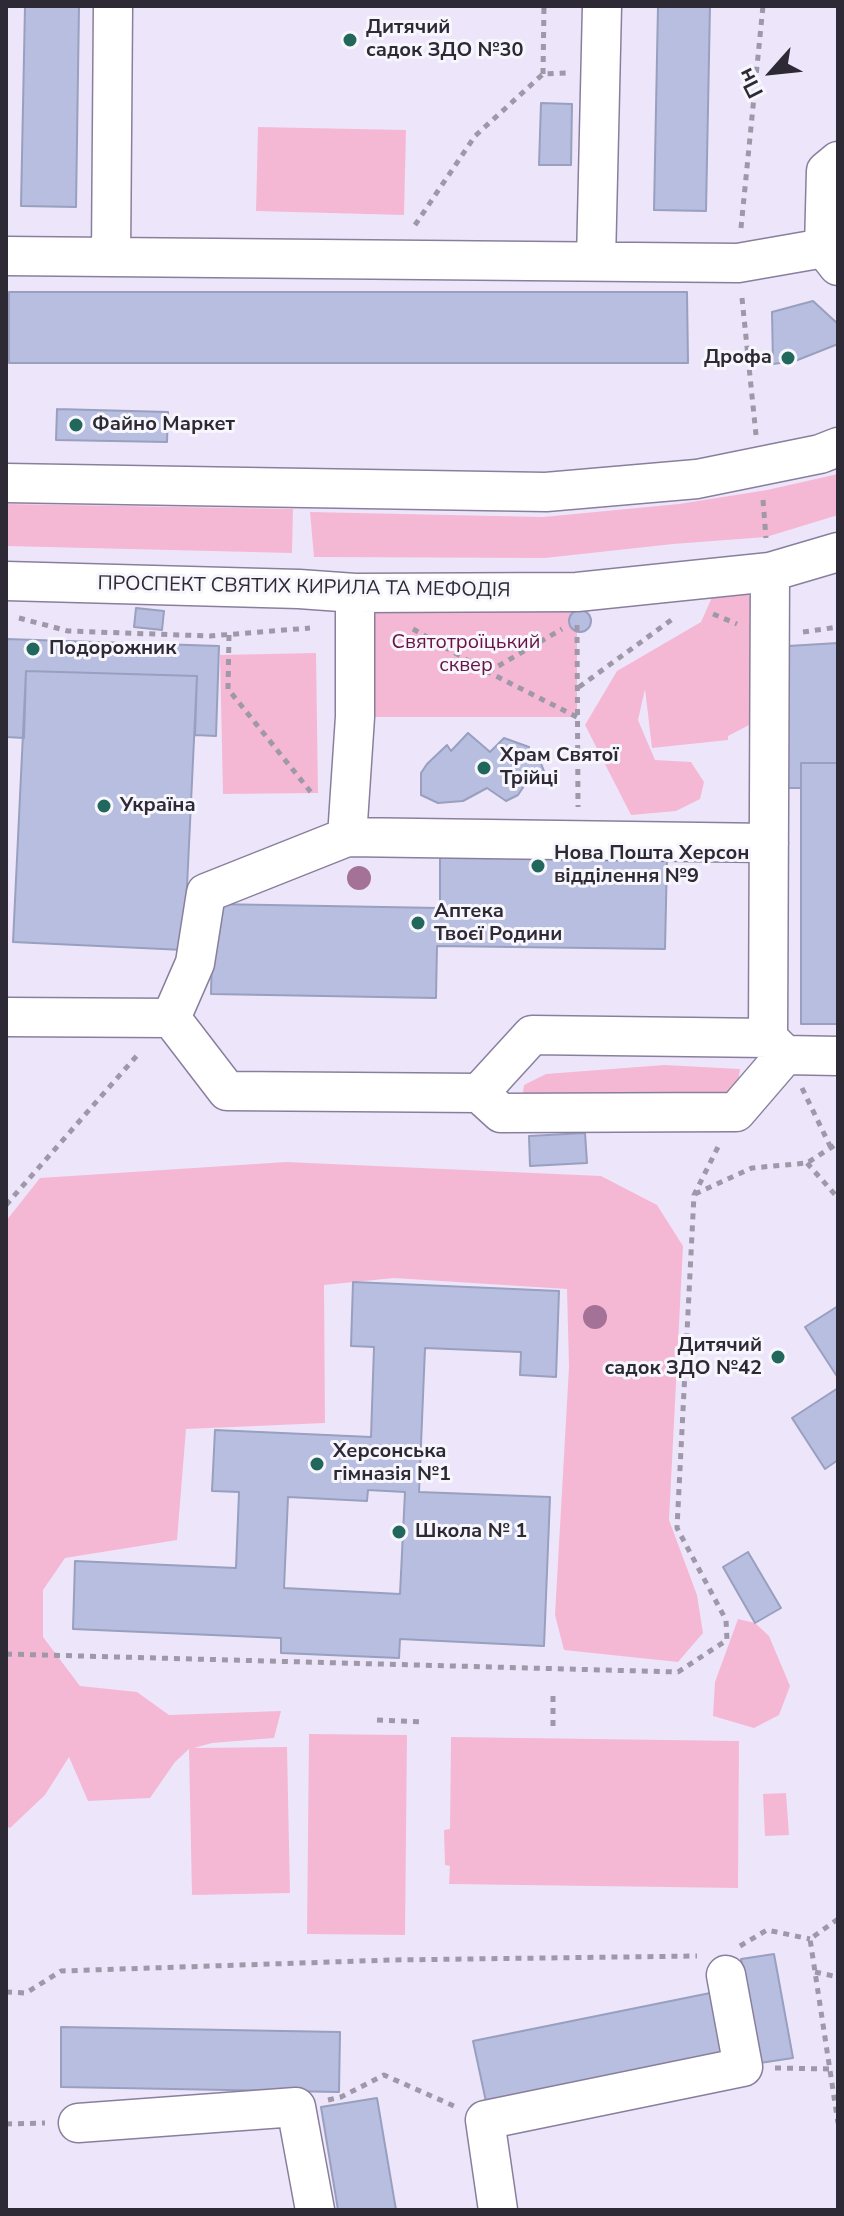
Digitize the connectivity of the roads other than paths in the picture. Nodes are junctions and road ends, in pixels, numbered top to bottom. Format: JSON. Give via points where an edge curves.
{"nodes":[{"id":1,"x":113,"y":6,"type":"edge"},
{"id":2,"x":602,"y":6,"type":"edge"},
{"id":3,"x":838,"y":161,"type":"edge"},
{"id":4,"x":6,"y":256,"type":"edge"},
{"id":5,"x":111,"y":257,"type":"junction"},
{"id":6,"x":831,"y":257,"type":"edge"},
{"id":7,"x":596,"y":261,"type":"junction"},
{"id":8,"x":838,"y":447,"type":"edge"},
{"id":9,"x":6,"y":483,"type":"edge"},
{"id":10,"x":838,"y":552,"type":"edge"},
{"id":11,"x":770,"y":572,"type":"junction"},
{"id":12,"x":6,"y":581,"type":"edge"},
{"id":13,"x":355,"y":608,"type":"junction"},
{"id":14,"x":347,"y":837,"type":"junction"},
{"id":15,"x":769,"y":843,"type":"junction"},
{"id":16,"x":6,"y":1017,"type":"edge"},
{"id":17,"x":171,"y":1018,"type":"junction"},
{"id":18,"x":777,"y":1047,"type":"junction"},
{"id":19,"x":838,"y":1056,"type":"edge"},
{"id":20,"x":479,"y":1093,"type":"junction"},
{"id":21,"x":724,"y":1960,"type":"road end"},
{"id":22,"x":78,"y":2123,"type":"dead end"},
{"id":23,"x":315,"y":2210,"type":"edge"},
{"id":24,"x":498,"y":2210,"type":"edge"}],
"edges":[{"from":1,"to":5,"type":"street"},
{"from":2,"to":7,"type":"street"},
{"from":3,"to":6,"type":"street","via":[[826,171]]},
{"from":4,"to":5,"type":"street"},
{"from":5,"to":7,"type":"street"},
{"from":6,"to":7,"type":"street","via":[[738,263]]},
{"from":8,"to":9,"type":"street","via":[[697,479],[546,492]]},
{"from":10,"to":11,"type":"street","name":"ПРОСПЕКТ СВЯТИХ КИРИЛА ТА МЕФОДІЯ"},
{"from":11,"to":13,"type":"street","name":"ПРОСПЕКТ СВЯТИХ КИРИЛА ТА МЕФОДІЯ"},
{"from":11,"to":15,"type":"street"},
{"from":12,"to":13,"type":"street","name":"ПРОСПЕКТ СВЯТИХ КИРИЛА ТА МЕФОДІЯ","via":[[299,589]]},
{"from":13,"to":14,"type":"street"},
{"from":14,"to":15,"type":"street"},
{"from":14,"to":17,"type":"street","via":[[206,893],[195,963]]},
{"from":15,"to":18,"type":"street"},
{"from":16,"to":17,"type":"street"},
{"from":17,"to":20,"type":"street","via":[[227,1091]]},
{"from":18,"to":19,"type":"street"},
{"from":18,"to":20,"type":"street","via":[[532,1035]]},
{"from":18,"to":20,"type":"street","via":[[736,1112],[501,1113]]},
{"from":21,"to":24,"type":"street","via":[[743,2067],[485,2120]]},
{"from":22,"to":23,"type":"street","via":[[296,2107]]}]}
